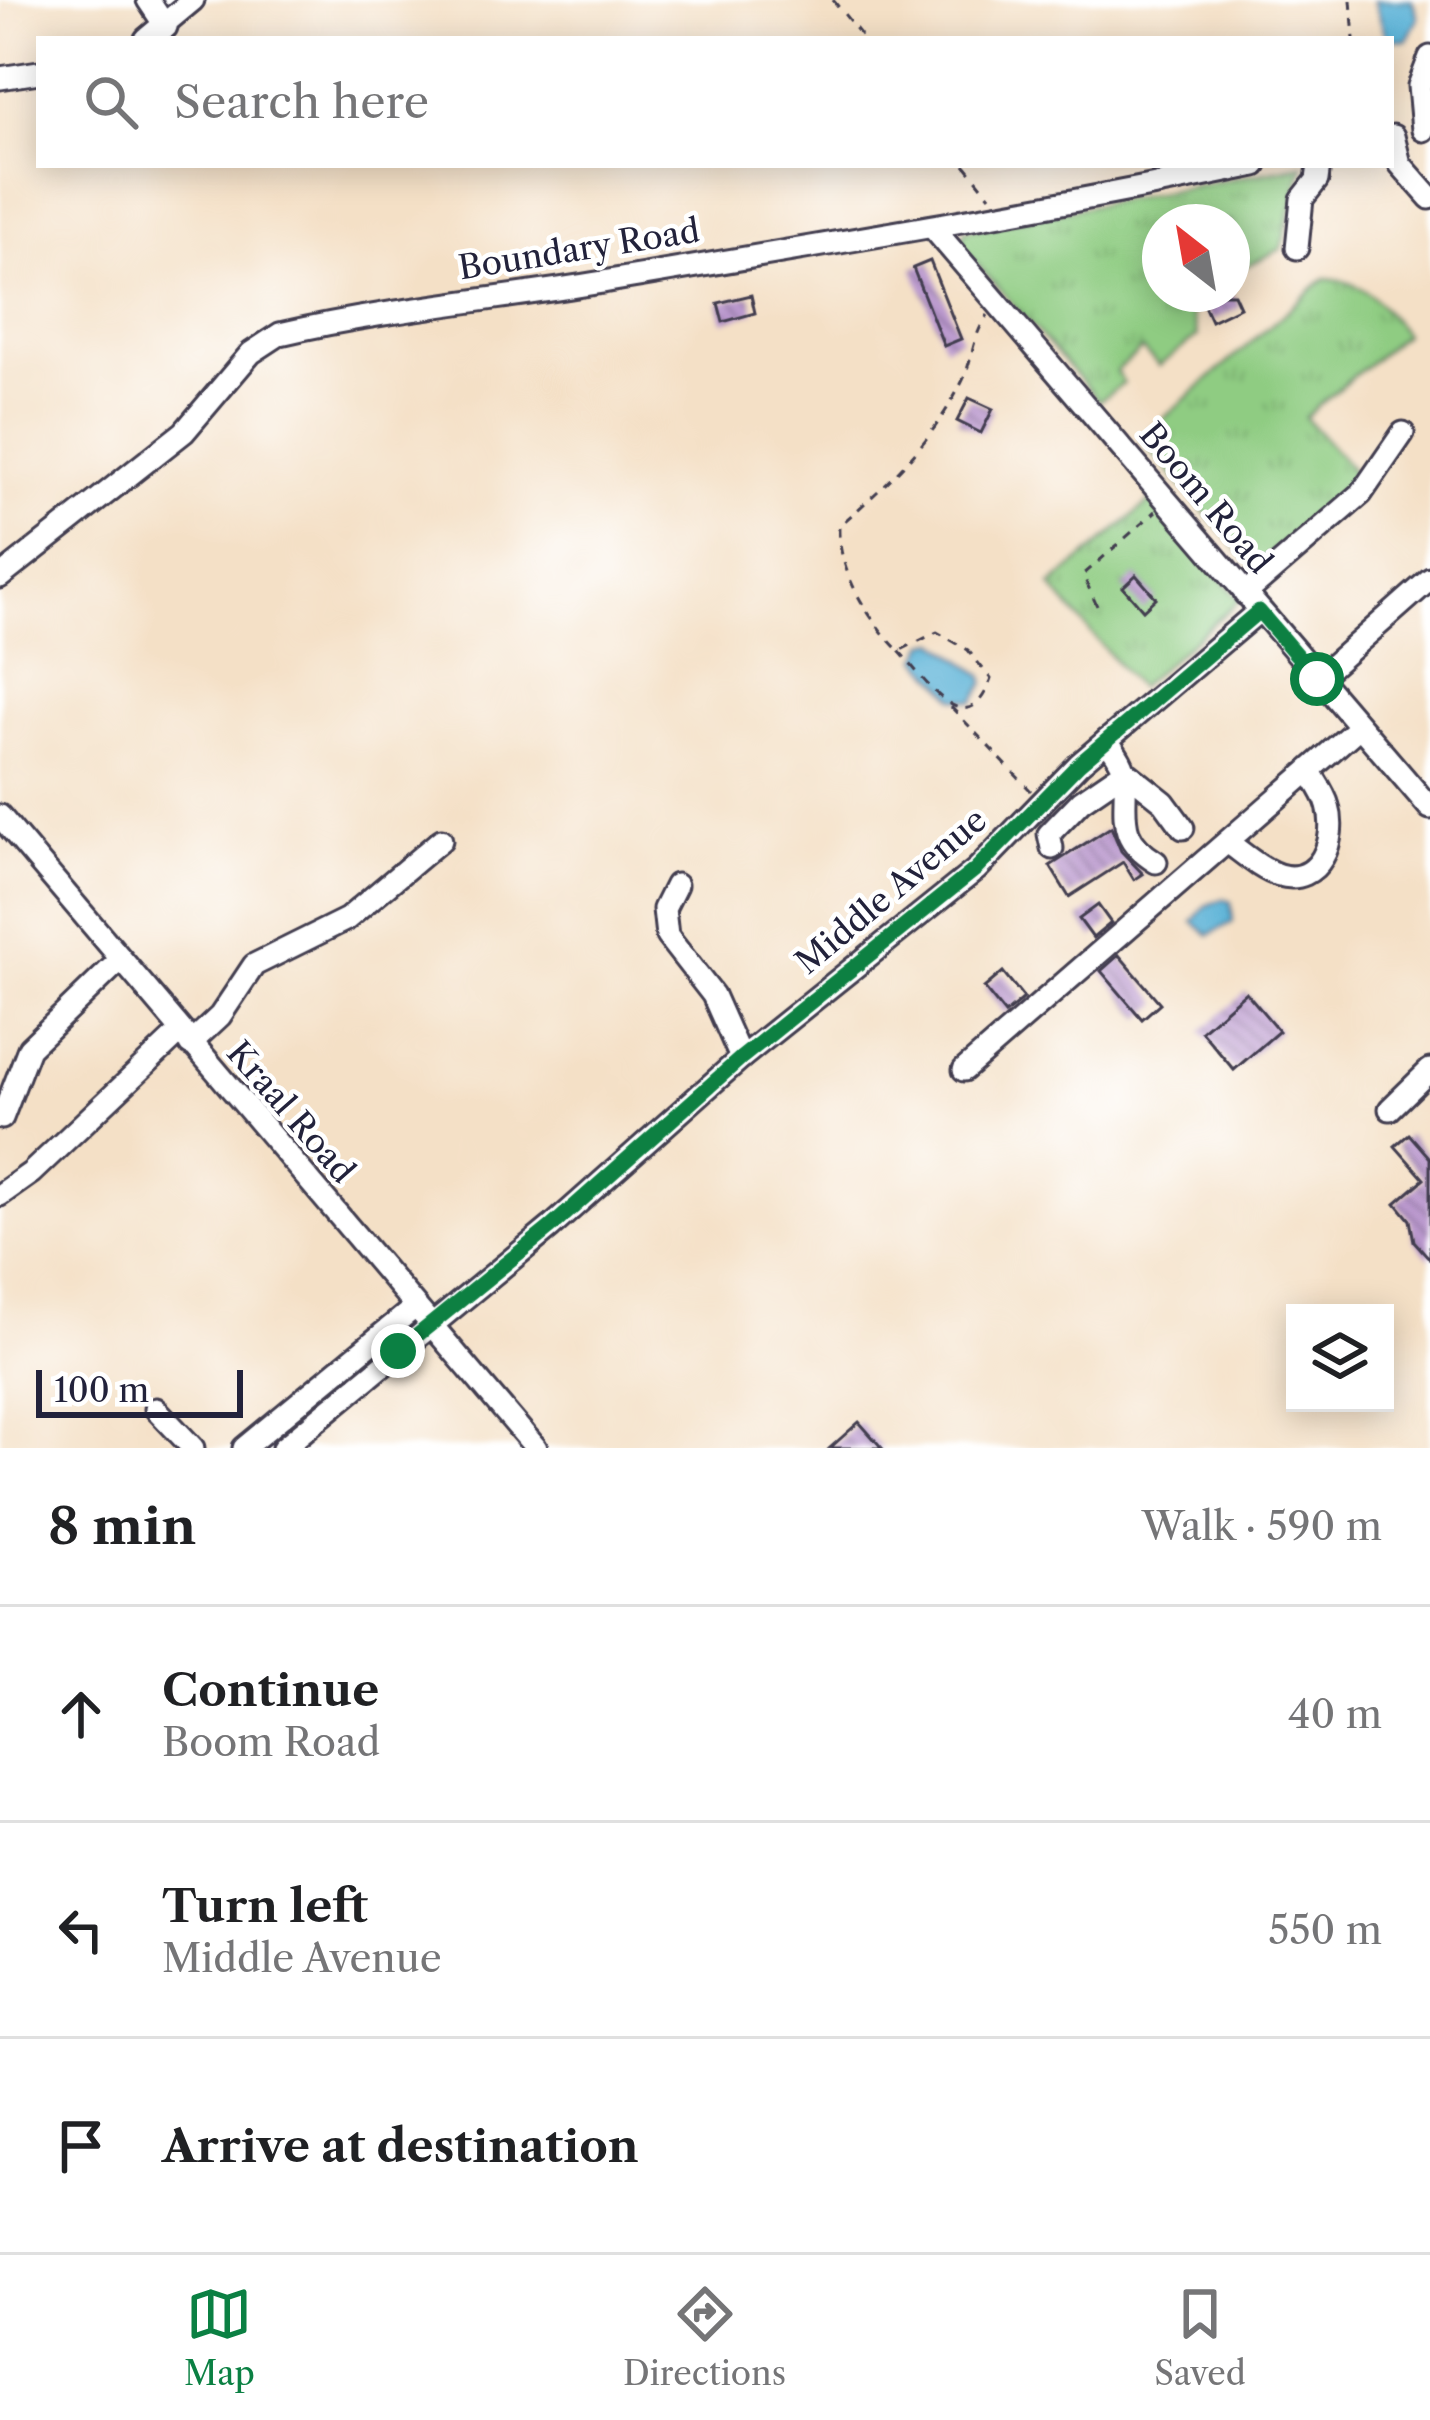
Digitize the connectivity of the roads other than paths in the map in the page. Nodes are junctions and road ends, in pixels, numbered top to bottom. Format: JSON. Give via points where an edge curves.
{"nodes":[{"id":1,"x":148,"y":0,"type":"edge"},
{"id":2,"x":193,"y":0,"type":"edge"},
{"id":3,"x":166,"y":26,"type":"junction"},
{"id":4,"x":151,"y":36,"type":"edge"},
{"id":5,"x":1430,"y":57,"type":"edge"},
{"id":6,"x":36,"y":72,"type":"edge"},
{"id":7,"x":0,"y":78,"type":"edge"},
{"id":8,"x":1426,"y":129,"type":"edge"},
{"id":9,"x":1394,"y":136,"type":"edge"},
{"id":10,"x":1394,"y":143,"type":"edge"},
{"id":11,"x":1241,"y":168,"type":"edge"},
{"id":12,"x":1318,"y":168,"type":"edge"},
{"id":13,"x":1430,"y":198,"type":"edge"},
{"id":14,"x":933,"y":228,"type":"junction"},
{"id":15,"x":1297,"y":248,"type":"dead end"},
{"id":16,"x":1402,"y":433,"type":"dead end"},
{"id":17,"x":0,"y":578,"type":"edge"},
{"id":18,"x":1430,"y":579,"type":"edge"},
{"id":19,"x":1252,"y":603,"type":"junction"},
{"id":20,"x":1317,"y":679,"type":"junction"},
{"id":21,"x":1359,"y":727,"type":"junction"},
{"id":22,"x":1107,"y":740,"type":"junction"},
{"id":23,"x":1125,"y":771,"type":"junction"},
{"id":24,"x":1310,"y":772,"type":"junction"},
{"id":25,"x":1430,"y":808,"type":"edge"},
{"id":26,"x":0,"y":815,"type":"edge"},
{"id":27,"x":1183,"y":828,"type":"dead end"},
{"id":28,"x":441,"y":840,"type":"dead end"},
{"id":29,"x":1230,"y":844,"type":"junction"},
{"id":30,"x":1052,"y":848,"type":"dead end"},
{"id":31,"x":1156,"y":862,"type":"dead end"},
{"id":32,"x":676,"y":885,"type":"dead end"},
{"id":33,"x":119,"y":961,"type":"junction"},
{"id":34,"x":185,"y":1038,"type":"junction"},
{"id":35,"x":741,"y":1058,"type":"junction"},
{"id":36,"x":964,"y":1070,"type":"dead end"},
{"id":37,"x":1430,"y":1070,"type":"edge"},
{"id":38,"x":1390,"y":1109,"type":"dead end"},
{"id":39,"x":2,"y":1118,"type":"edge"},
{"id":40,"x":0,"y":1195,"type":"edge"},
{"id":41,"x":415,"y":1307,"type":"junction"},
{"id":42,"x":430,"y":1325,"type":"junction"},
{"id":43,"x":156,"y":1409,"type":"dead end"},
{"id":44,"x":193,"y":1448,"type":"edge"},
{"id":45,"x":244,"y":1448,"type":"edge"},
{"id":46,"x":283,"y":1448,"type":"edge"},
{"id":47,"x":536,"y":1448,"type":"edge"}],
"edges":[{"from":1,"to":3,"type":"street"},
{"from":2,"to":3,"type":"street"},
{"from":3,"to":4,"type":"street"},
{"from":5,"to":8,"type":"street","via":[[1419,86]]},
{"from":6,"to":7,"type":"street"},
{"from":8,"to":9,"type":"street"},
{"from":10,"to":13,"type":"street","via":[[1400,164]]},
{"from":11,"to":14,"type":"street","name":"Boundary Road"},
{"from":12,"to":15,"type":"street","via":[[1302,200]]},
{"from":14,"to":17,"type":"street","name":"Boundary Road","via":[[280,334],[251,353],[184,432]]},
{"from":14,"to":19,"type":"street","name":"Boom Road"},
{"from":16,"to":19,"type":"street","name":"Middle Avenue","via":[[1361,494]]},
{"from":18,"to":20,"type":"street"},
{"from":19,"to":20,"type":"street","name":"Boom Road"},
{"from":19,"to":22,"type":"street","name":"Middle Avenue"},
{"from":20,"to":21,"type":"street","name":"Boom Road"},
{"from":21,"to":24,"type":"street"},
{"from":21,"to":25,"type":"street","name":"Boom Road"},
{"from":22,"to":23,"type":"street"},
{"from":22,"to":35,"type":"street","name":"Middle Avenue","via":[[976,869]]},
{"from":23,"to":27,"type":"street"},
{"from":23,"to":30,"type":"street","via":[[1059,820],[1049,834]]},
{"from":23,"to":31,"type":"street","via":[[1121,815],[1140,852]]},
{"from":24,"to":29,"type":"street"},
{"from":24,"to":29,"type":"street","via":[[1331,831],[1316,868],[1291,878],[1274,874]]},
{"from":26,"to":33,"type":"street","name":"Kraal Road"},
{"from":28,"to":34,"type":"street","via":[[346,919],[254,965],[220,1016]]},
{"from":29,"to":36,"type":"street"},
{"from":32,"to":35,"type":"street","via":[[664,909],[668,936],[724,1015]]},
{"from":33,"to":34,"type":"street","name":"Kraal Road"},
{"from":33,"to":39,"type":"street","via":[[29,1048]]},
{"from":34,"to":40,"type":"street"},
{"from":34,"to":41,"type":"street","name":"Kraal Road"},
{"from":35,"to":42,"type":"street","name":"Middle Avenue"},
{"from":37,"to":38,"type":"street"},
{"from":41,"to":42,"type":"street","name":"Kraal Road"},
{"from":41,"to":45,"type":"street"},
{"from":42,"to":46,"type":"street","name":"Middle Avenue"},
{"from":42,"to":47,"type":"street","name":"Kraal Road"},
{"from":43,"to":44,"type":"street"}]}
